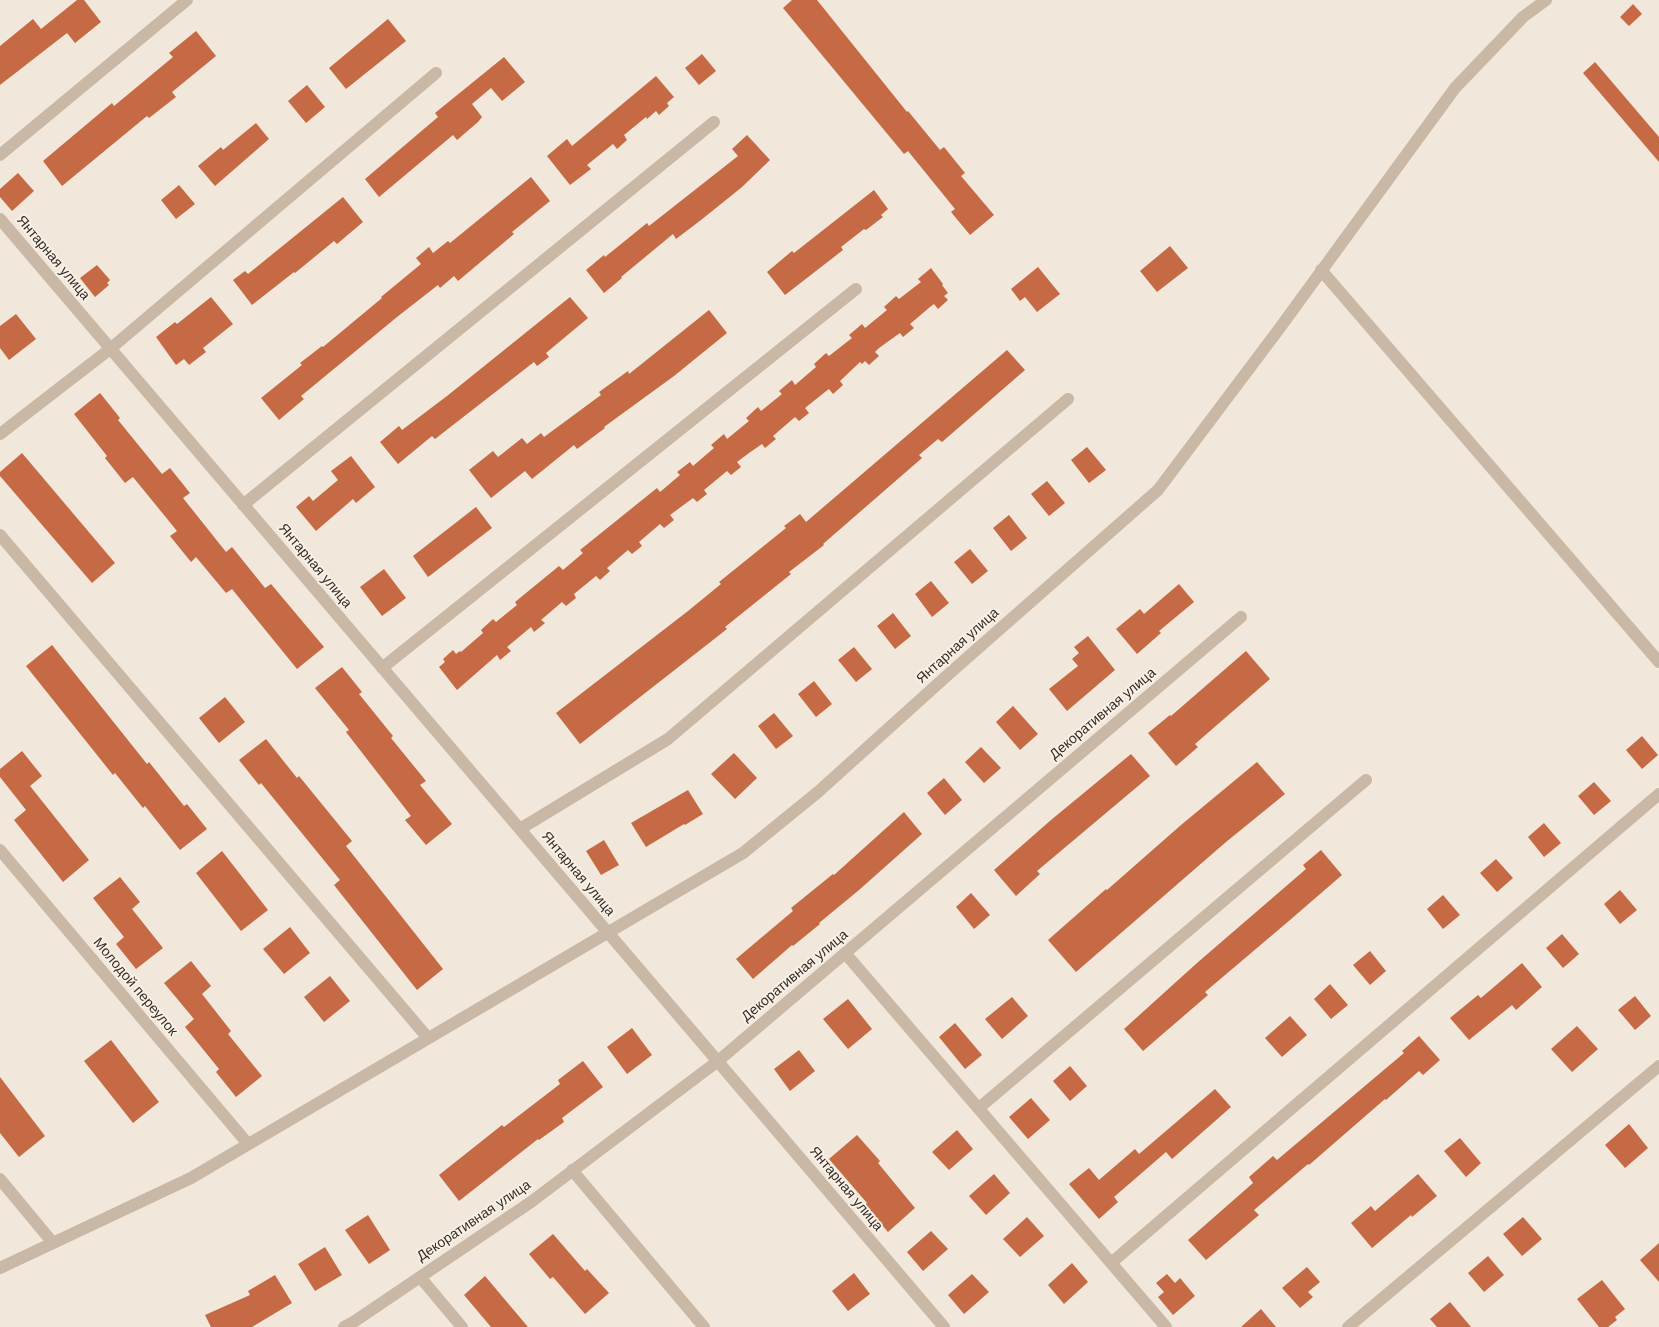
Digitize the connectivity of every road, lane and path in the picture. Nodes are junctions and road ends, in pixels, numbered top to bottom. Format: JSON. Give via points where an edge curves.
{"nodes":[{"id":1,"x":187,"y":0,"type":"edge"},
{"id":2,"x":1546,"y":0,"type":"edge"},
{"id":3,"x":436,"y":73,"type":"dead end"},
{"id":4,"x":714,"y":122,"type":"dead end"},
{"id":5,"x":0,"y":155,"type":"edge"},
{"id":6,"x":0,"y":219,"type":"edge"},
{"id":7,"x":1322,"y":270,"type":"junction"},
{"id":8,"x":856,"y":289,"type":"dead end"},
{"id":9,"x":110,"y":349,"type":"junction"},
{"id":10,"x":1068,"y":399,"type":"dead end"},
{"id":11,"x":0,"y":434,"type":"edge"},
{"id":12,"x":243,"y":505,"type":"junction"},
{"id":13,"x":0,"y":535,"type":"edge"},
{"id":14,"x":1240,"y":617,"type":"dead end"},
{"id":15,"x":1659,"y":662,"type":"edge"},
{"id":16,"x":382,"y":668,"type":"junction"},
{"id":17,"x":1366,"y":780,"type":"dead end"},
{"id":18,"x":1659,"y":794,"type":"edge"},
{"id":19,"x":520,"y":830,"type":"junction"},
{"id":20,"x":0,"y":850,"type":"edge"},
{"id":21,"x":608,"y":933,"type":"junction"},
{"id":22,"x":845,"y":953,"type":"junction"},
{"id":23,"x":428,"y":1038,"type":"junction"},
{"id":24,"x":718,"y":1061,"type":"junction"},
{"id":25,"x":1659,"y":1066,"type":"edge"},
{"id":26,"x":979,"y":1108,"type":"junction"},
{"id":27,"x":248,"y":1144,"type":"junction"},
{"id":28,"x":572,"y":1170,"type":"junction"},
{"id":29,"x":0,"y":1179,"type":"edge"},
{"id":30,"x":53,"y":1243,"type":"junction"},
{"id":31,"x":1111,"y":1263,"type":"junction"},
{"id":32,"x":0,"y":1268,"type":"edge"},
{"id":33,"x":420,"y":1277,"type":"junction"},
{"id":34,"x":344,"y":1327,"type":"edge"},
{"id":35,"x":462,"y":1327,"type":"edge"},
{"id":36,"x":704,"y":1327,"type":"edge"},
{"id":37,"x":944,"y":1327,"type":"edge"},
{"id":38,"x":1166,"y":1327,"type":"edge"},
{"id":39,"x":1348,"y":1327,"type":"edge"}],
"edges":[{"from":1,"to":5,"type":"street"},
{"from":2,"to":7,"type":"street","name":"Янтарная улица","via":[[1523,17],[1455,88]]},
{"from":3,"to":9,"type":"street"},
{"from":4,"to":12,"type":"street"},
{"from":6,"to":9,"type":"street","name":"Янтарная улица"},
{"from":7,"to":15,"type":"street"},
{"from":7,"to":21,"type":"street","name":"Янтарная улица","via":[[1158,490],[818,792],[743,853]]},
{"from":8,"to":16,"type":"street"},
{"from":9,"to":11,"type":"street"},
{"from":9,"to":12,"type":"street","name":"Янтарная улица"},
{"from":10,"to":19,"type":"street","via":[[668,739]]},
{"from":12,"to":16,"type":"street","name":"Янтарная улица"},
{"from":13,"to":23,"type":"street"},
{"from":14,"to":22,"type":"street","name":"Декоративная улица"},
{"from":16,"to":19,"type":"street","name":"Янтарная улица"},
{"from":17,"to":26,"type":"street"},
{"from":18,"to":31,"type":"street"},
{"from":19,"to":21,"type":"street","name":"Янтарная улица"},
{"from":20,"to":27,"type":"street","name":"Молодой переулок"},
{"from":21,"to":23,"type":"street"},
{"from":21,"to":24,"type":"street","name":"Янтарная улица"},
{"from":22,"to":24,"type":"street","name":"Декоративная улица"},
{"from":22,"to":26,"type":"street"},
{"from":23,"to":27,"type":"street"},
{"from":24,"to":28,"type":"street","name":"Декоративная улица"},
{"from":24,"to":37,"type":"street","name":"Янтарная улица"},
{"from":25,"to":39,"type":"street"},
{"from":26,"to":31,"type":"street"},
{"from":27,"to":30,"type":"street","via":[[191,1178]]},
{"from":28,"to":33,"type":"street","name":"Декоративная улица"},
{"from":28,"to":36,"type":"street"},
{"from":29,"to":30,"type":"street"},
{"from":30,"to":32,"type":"street"},
{"from":31,"to":38,"type":"street"},
{"from":33,"to":34,"type":"street","name":"Декоративная улица"},
{"from":33,"to":35,"type":"street"}]}
